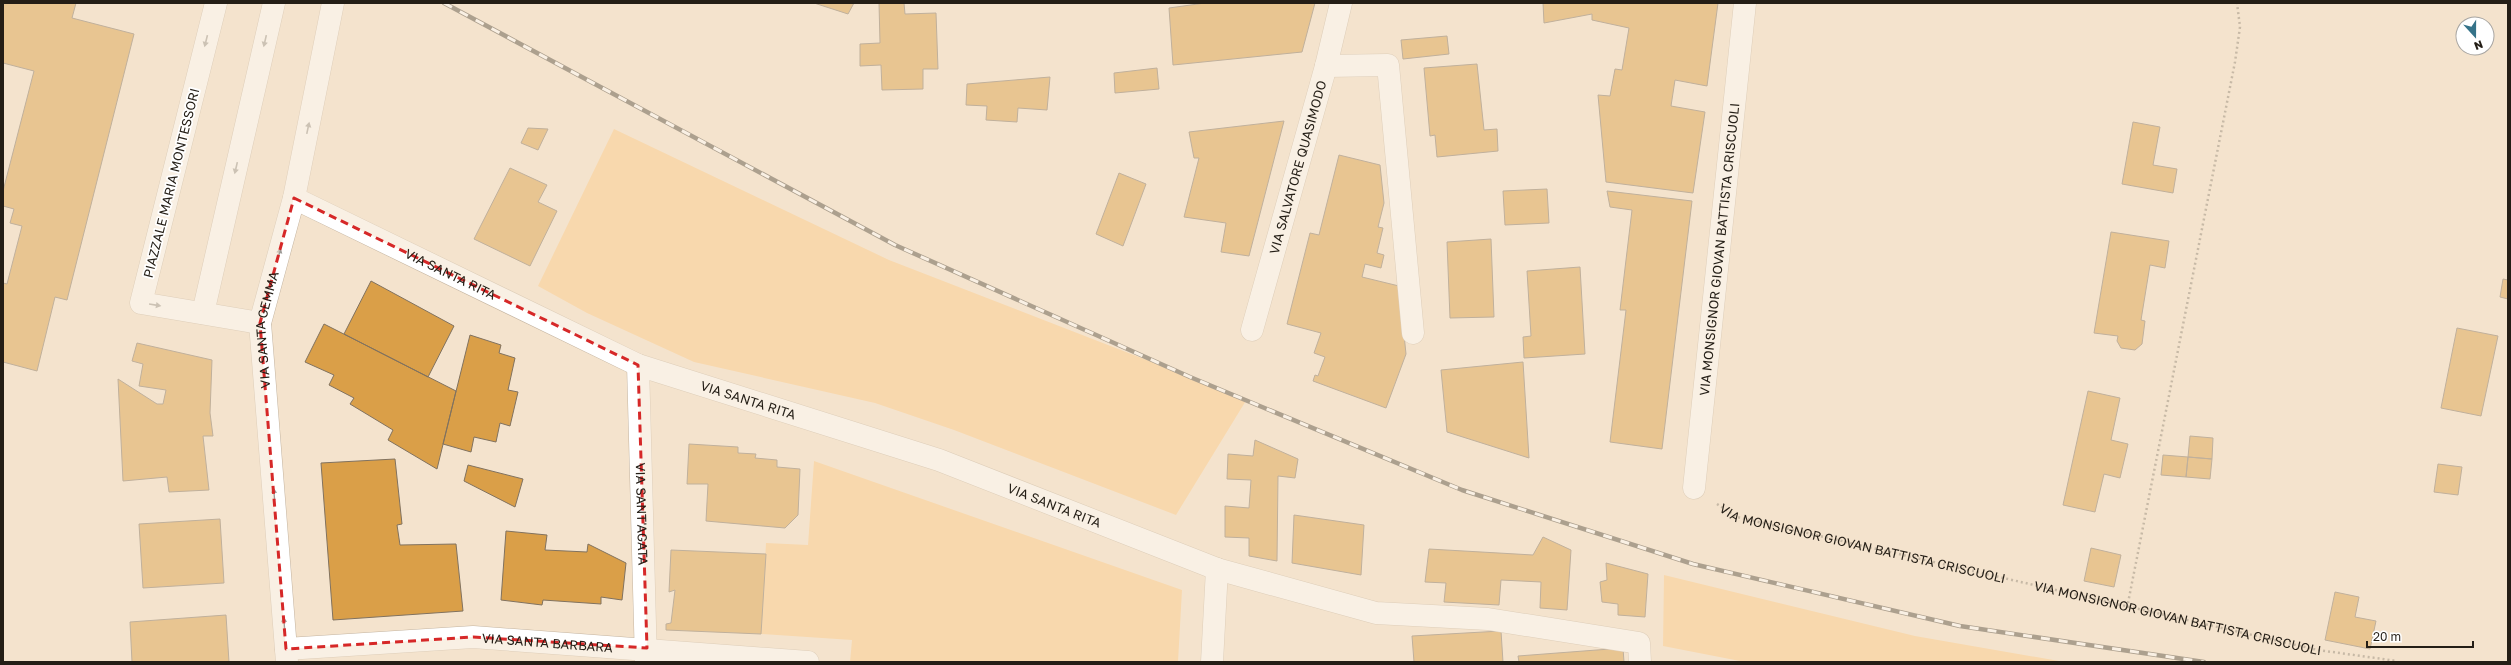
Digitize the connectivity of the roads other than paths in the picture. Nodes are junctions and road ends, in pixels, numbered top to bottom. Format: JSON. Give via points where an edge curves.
{"nodes":[{"id":1,"x":216,"y":3,"type":"edge"},
{"id":2,"x":274,"y":3,"type":"edge"},
{"id":3,"x":333,"y":3,"type":"edge"},
{"id":4,"x":1341,"y":3,"type":"edge"},
{"id":5,"x":1745,"y":3,"type":"edge"},
{"id":6,"x":1326,"y":66,"type":"junction"},
{"id":7,"x":294,"y":198,"type":"junction"},
{"id":8,"x":203,"y":312,"type":"junction"},
{"id":9,"x":260,"y":323,"type":"junction"},
{"id":10,"x":1252,"y":330,"type":"dead end"},
{"id":11,"x":1413,"y":333,"type":"dead end"},
{"id":12,"x":638,"y":365,"type":"junction"},
{"id":13,"x":1694,"y":488,"type":"road end"},
{"id":14,"x":1217,"y":569,"type":"junction"},
{"id":15,"x":1639,"y":652,"type":"edge"},
{"id":16,"x":287,"y":655,"type":"edge"},
{"id":17,"x":647,"y":655,"type":"edge"},
{"id":18,"x":808,"y":662,"type":"edge"},
{"id":19,"x":1212,"y":662,"type":"edge"}],
"edges":[{"from":1,"to":8,"type":"street","name":"PIAZZALE MARIA MONTESSORI","one_way":true,"via":[[141,303]]},
{"from":2,"to":8,"type":"street","one_way":true},
{"from":7,"to":3,"type":"street","name":"VIA SANTA GEMMA","one_way":true},
{"from":4,"to":6,"type":"street","name":"VIA SALVATORE QUASIMODO"},
{"from":5,"to":13,"type":"street","name":"VIA MONSIGNOR GIOVAN BATTISTA CRISCUOLI"},
{"from":6,"to":10,"type":"street","name":"VIA SALVATORE QUASIMODO"},
{"from":6,"to":11,"type":"street","via":[[1388,65]]},
{"from":9,"to":7,"type":"street","name":"VIA SANTA GEMMA","one_way":true},
{"from":7,"to":12,"type":"street","name":"VIA SANTA RITA"},
{"from":8,"to":9,"type":"street","name":"PIAZZALE MARIA MONTESSORI"},
{"from":16,"to":9,"type":"street","name":"VIA SANTA GEMMA","one_way":true},
{"from":12,"to":14,"type":"street","name":"VIA SANTA RITA","via":[[939,460]]},
{"from":12,"to":17,"type":"street","name":"VIA SANT'AGATA"},
{"from":14,"to":15,"type":"street","name":"VIA SANTA RITA","via":[[1376,613],[1488,619]]},
{"from":14,"to":19,"type":"street"},
{"from":16,"to":17,"type":"street","name":"VIA SANTA BARBARA","via":[[473,637]]},
{"from":17,"to":18,"type":"street","name":"VIA SANTA BARBARA"}]}
